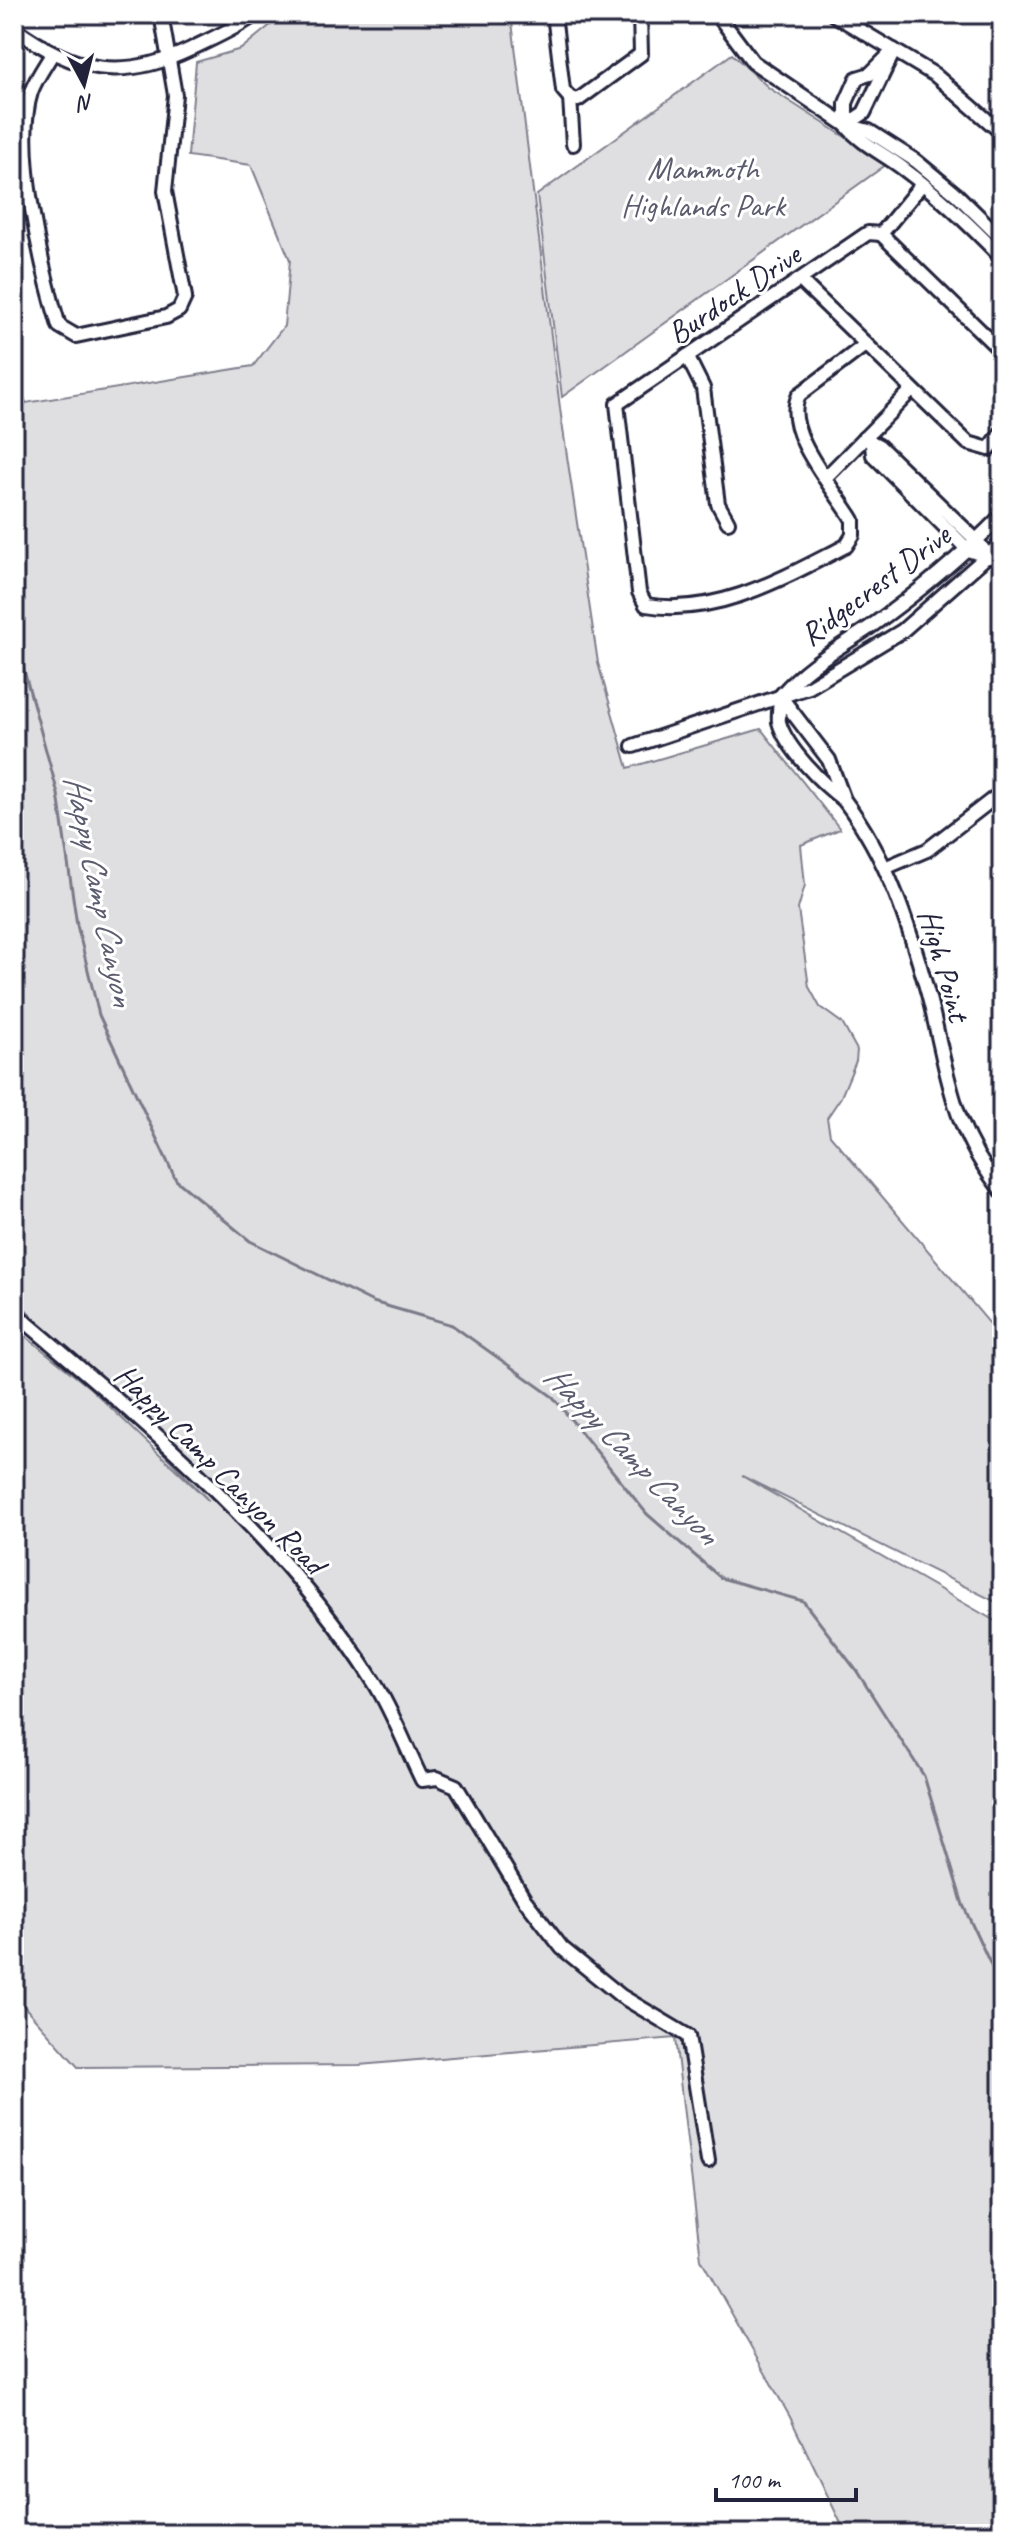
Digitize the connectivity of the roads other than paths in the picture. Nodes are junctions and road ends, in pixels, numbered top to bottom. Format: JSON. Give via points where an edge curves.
{"nodes":[{"id":1,"x":161,"y":14,"type":"edge"},
{"id":2,"x":256,"y":14,"type":"edge"},
{"id":3,"x":554,"y":14,"type":"edge"},
{"id":4,"x":640,"y":14,"type":"edge"},
{"id":5,"x":717,"y":14,"type":"edge"},
{"id":6,"x":833,"y":14,"type":"edge"},
{"id":7,"x":14,"y":28,"type":"edge"},
{"id":8,"x":894,"y":50,"type":"junction"},
{"id":9,"x":52,"y":54,"type":"junction"},
{"id":10,"x":168,"y":61,"type":"junction"},
{"id":11,"x":570,"y":98,"type":"junction"},
{"id":12,"x":846,"y":125,"type":"junction"},
{"id":13,"x":1002,"y":133,"type":"edge"},
{"id":14,"x":573,"y":144,"type":"dead end"},
{"id":15,"x":922,"y":184,"type":"junction"},
{"id":16,"x":881,"y":234,"type":"junction"},
{"id":17,"x":1002,"y":239,"type":"edge"},
{"id":18,"x":1002,"y":258,"type":"edge"},
{"id":19,"x":800,"y":280,"type":"junction"},
{"id":20,"x":865,"y":345,"type":"junction"},
{"id":21,"x":1002,"y":352,"type":"edge"},
{"id":22,"x":687,"y":356,"type":"junction"},
{"id":23,"x":912,"y":390,"type":"junction"},
{"id":24,"x":1002,"y":432,"type":"edge"},
{"id":25,"x":868,"y":441,"type":"junction"},
{"id":26,"x":825,"y":478,"type":"junction"},
{"id":27,"x":1002,"y":515,"type":"edge"},
{"id":28,"x":728,"y":522,"type":"dead end"},
{"id":29,"x":1002,"y":543,"type":"edge"},
{"id":30,"x":972,"y":545,"type":"junction"},
{"id":31,"x":989,"y":557,"type":"junction"},
{"id":32,"x":780,"y":696,"type":"junction"},
{"id":33,"x":633,"y":746,"type":"dead end"},
{"id":34,"x":830,"y":766,"type":"junction"},
{"id":35,"x":818,"y":775,"type":"junction"},
{"id":36,"x":1001,"y":796,"type":"edge"},
{"id":37,"x":844,"y":800,"type":"junction"},
{"id":38,"x":887,"y":867,"type":"junction"},
{"id":39,"x":1002,"y":1191,"type":"edge"},
{"id":40,"x":14,"y":1312,"type":"edge"},
{"id":41,"x":708,"y":2161,"type":"dead end"}],
"edges":[{"from":1,"to":10,"type":"street"},
{"from":2,"to":10,"type":"street"},
{"from":3,"to":11,"type":"street","via":[[563,90]]},
{"from":4,"to":11,"type":"street","via":[[641,54],[588,95]]},
{"from":5,"to":12,"type":"street","via":[[753,62]]},
{"from":6,"to":8,"type":"street"},
{"from":7,"to":9,"type":"street"},
{"from":8,"to":12,"type":"street","via":[[864,113]]},
{"from":8,"to":12,"type":"street","via":[[870,74],[857,78],[846,103]]},
{"from":8,"to":13,"type":"street","via":[[935,75]]},
{"from":9,"to":10,"type":"street","via":[[103,70]]},
{"from":9,"to":10,"type":"street","via":[[31,92],[27,125],[36,236],[57,319],[65,333],[76,336],[166,317],[179,310],[185,297],[165,191],[174,115]]},
{"from":11,"to":14,"type":"street"},
{"from":12,"to":15,"type":"street"},
{"from":12,"to":17,"type":"street","via":[[869,131],[916,161]]},
{"from":15,"to":16,"type":"street"},
{"from":15,"to":18,"type":"street"},
{"from":16,"to":19,"type":"street","name":"Burdock Drive","via":[[868,233]]},
{"from":16,"to":21,"type":"street"},
{"from":19,"to":20,"type":"street"},
{"from":19,"to":22,"type":"street","name":"Burdock Drive"},
{"from":20,"to":23,"type":"street"},
{"from":20,"to":26,"type":"street","via":[[799,395],[794,405],[800,435]]},
{"from":22,"to":26,"type":"street","name":"Burdock Drive","via":[[617,404],[639,592],[646,605],[704,604],[766,587],[846,546],[854,528],[850,515]]},
{"from":22,"to":28,"type":"street","via":[[703,388],[718,504]]},
{"from":23,"to":24,"type":"street","via":[[968,443],[989,449]]},
{"from":23,"to":25,"type":"street"},
{"from":25,"to":26,"type":"street"},
{"from":25,"to":30,"type":"street","via":[[873,455]]},
{"from":27,"to":30,"type":"street","name":"Ridgecrest Drive"},
{"from":29,"to":31,"type":"street","name":"Ridgecrest Drive"},
{"from":30,"to":31,"type":"street"},
{"from":30,"to":32,"type":"street","name":"Ridgecrest Drive","via":[[870,626],[801,672]]},
{"from":31,"to":32,"type":"street","name":"Ridgecrest Drive","via":[[902,631],[809,687]]},
{"from":32,"to":33,"type":"street","name":"Ridgecrest Drive"},
{"from":32,"to":34,"type":"street","name":"High Point"},
{"from":32,"to":35,"type":"street","name":"High Point","via":[[779,722]]},
{"from":34,"to":35,"type":"street"},
{"from":34,"to":37,"type":"street","name":"High Point"},
{"from":35,"to":37,"type":"street","name":"High Point"},
{"from":36,"to":38,"type":"street","via":[[927,850]]},
{"from":37,"to":38,"type":"street","name":"High Point"},
{"from":38,"to":39,"type":"street","name":"High Point","via":[[928,994],[955,1112]]},
{"from":40,"to":41,"type":"street","name":"Happy Camp Canyon Road","via":[[217,1494],[314,1598],[377,1686],[422,1780],[437,1778],[456,1786],[524,1899],[562,1948],[631,2003],[688,2036]]}]}
